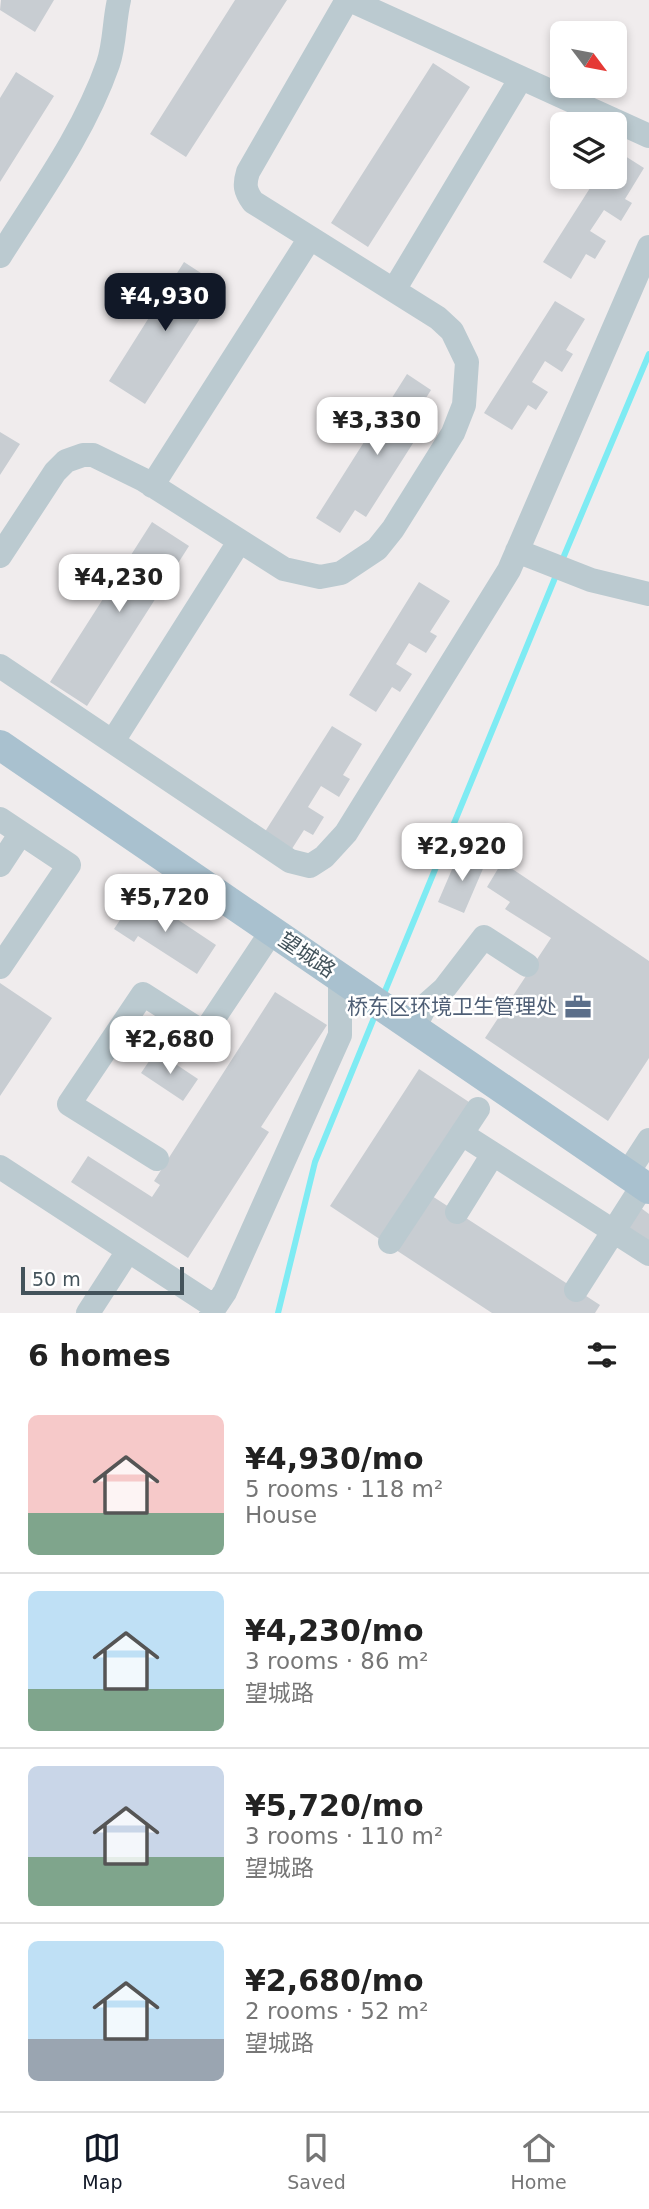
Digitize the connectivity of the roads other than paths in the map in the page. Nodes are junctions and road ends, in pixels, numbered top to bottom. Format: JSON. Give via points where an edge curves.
{"nodes":[{"id":1,"x":119,"y":0,"type":"edge"},
{"id":2,"x":348,"y":0,"type":"edge"},
{"id":3,"x":521,"y":78,"type":"junction"},
{"id":4,"x":649,"y":136,"type":"edge"},
{"id":5,"x":310,"y":238,"type":"junction"},
{"id":6,"x":4,"y":240,"type":"edge"},
{"id":7,"x":649,"y":247,"type":"edge"},
{"id":8,"x":394,"y":290,"type":"junction"},
{"id":9,"x":152,"y":485,"type":"junction"},
{"id":10,"x":239,"y":542,"type":"junction"},
{"id":11,"x":525,"y":554,"type":"junction"},
{"id":12,"x":0,"y":556,"type":"edge"},
{"id":13,"x":649,"y":594,"type":"edge"},
{"id":14,"x":0,"y":666,"type":"edge"},
{"id":15,"x":113,"y":741,"type":"junction"},
{"id":16,"x":0,"y":745,"type":"edge"},
{"id":17,"x":0,"y":819,"type":"edge"},
{"id":18,"x":21,"y":833,"type":"junction"},
{"id":19,"x":0,"y":865,"type":"edge"},
{"id":20,"x":272,"y":931,"type":"junction"},
{"id":21,"x":527,"y":965,"type":"dead end"},
{"id":22,"x":0,"y":967,"type":"edge"},
{"id":23,"x":348,"y":983,"type":"junction"},
{"id":24,"x":412,"y":1027,"type":"junction"},
{"id":25,"x":478,"y":1109,"type":"dead end"},
{"id":26,"x":462,"y":1134,"type":"junction"},
{"id":27,"x":649,"y":1140,"type":"edge"},
{"id":28,"x":493,"y":1154,"type":"junction"},
{"id":29,"x":157,"y":1159,"type":"dead end"},
{"id":30,"x":0,"y":1167,"type":"edge"},
{"id":31,"x":640,"y":1182,"type":"edge"},
{"id":32,"x":457,"y":1212,"type":"dead end"},
{"id":33,"x":612,"y":1231,"type":"junction"},
{"id":34,"x":390,"y":1242,"type":"dead end"},
{"id":35,"x":128,"y":1251,"type":"junction"},
{"id":36,"x":649,"y":1254,"type":"edge"},
{"id":37,"x":576,"y":1290,"type":"dead end"},
{"id":38,"x":217,"y":1304,"type":"edge"},
{"id":39,"x":88,"y":1313,"type":"edge"}],
"edges":[{"from":1,"to":6,"type":"street","via":[[109,60],[95,99]]},
{"from":2,"to":3,"type":"street"},
{"from":2,"to":5,"type":"street","via":[[245,184],[253,201]]},
{"from":3,"to":4,"type":"street"},
{"from":3,"to":8,"type":"street"},
{"from":5,"to":8,"type":"street"},
{"from":5,"to":9,"type":"street"},
{"from":7,"to":11,"type":"street"},
{"from":8,"to":10,"type":"street","via":[[438,318],[461,346],[467,362],[467,387],[453,433],[377,549],[341,573],[301,574],[266,560]]},
{"from":9,"to":10,"type":"street"},
{"from":9,"to":12,"type":"street","via":[[93,455],[66,461]]},
{"from":10,"to":15,"type":"street"},
{"from":11,"to":13,"type":"street","via":[[591,580]]},
{"from":11,"to":15,"type":"street","via":[[509,570],[345,833],[324,858],[310,866],[290,861]]},
{"from":14,"to":15,"type":"street"},
{"from":16,"to":20,"type":"main road","name":"望城路"},
{"from":17,"to":18,"type":"street"},
{"from":18,"to":19,"type":"street"},
{"from":18,"to":22,"type":"street","via":[[69,865]]},
{"from":20,"to":23,"type":"main road","name":"望城路"},
{"from":20,"to":29,"type":"street","via":[[204,1033],[143,994],[69,1104]]},
{"from":21,"to":24,"type":"street","via":[[484,937]]},
{"from":23,"to":24,"type":"main road","name":"望城路"},
{"from":23,"to":38,"type":"street","via":[[340,1035]]},
{"from":24,"to":31,"type":"main road","name":"望城路"},
{"from":25,"to":26,"type":"street"},
{"from":26,"to":28,"type":"street"},
{"from":26,"to":34,"type":"street"},
{"from":27,"to":31,"type":"street"},
{"from":28,"to":32,"type":"street"},
{"from":28,"to":33,"type":"street"},
{"from":30,"to":35,"type":"street"},
{"from":31,"to":33,"type":"street"},
{"from":33,"to":36,"type":"street"},
{"from":33,"to":37,"type":"street"},
{"from":35,"to":38,"type":"street"},
{"from":35,"to":39,"type":"street"}]}
